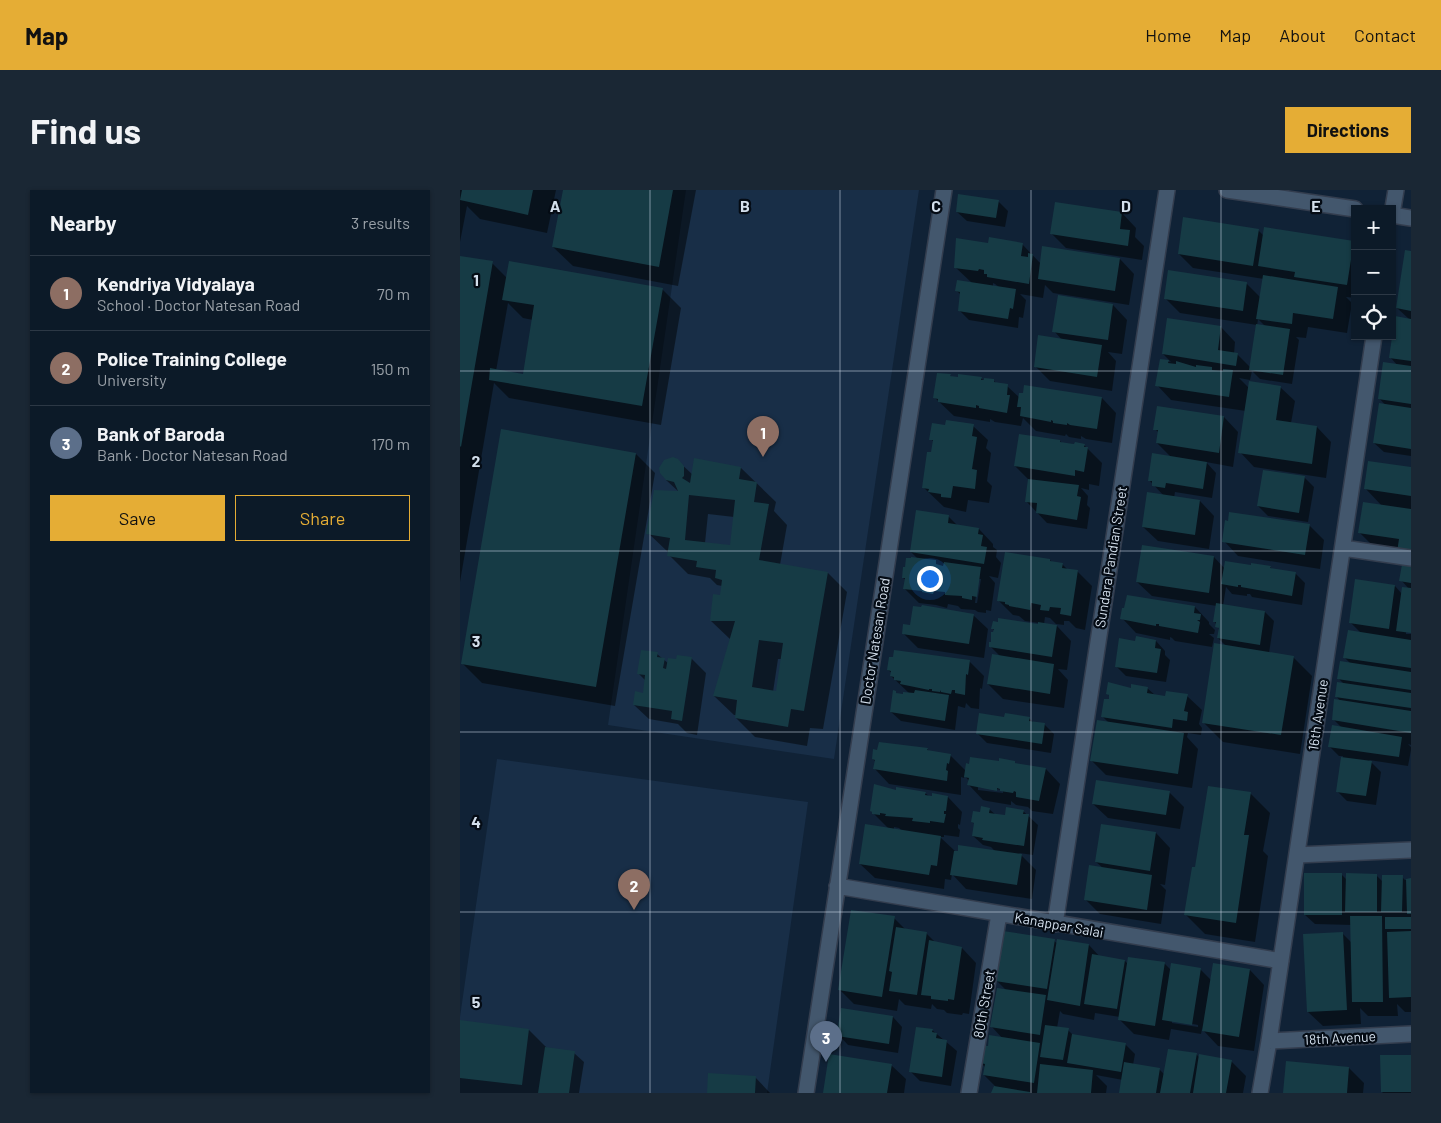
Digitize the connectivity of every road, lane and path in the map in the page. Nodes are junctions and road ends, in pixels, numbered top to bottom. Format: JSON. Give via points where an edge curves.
{"nodes":[{"id":1,"x":944,"y":190,"type":"edge"},
{"id":2,"x":1167,"y":190,"type":"edge"},
{"id":3,"x":1226,"y":190,"type":"edge"},
{"id":4,"x":1396,"y":190,"type":"edge"},
{"id":5,"x":1394,"y":205,"type":"edge"},
{"id":6,"x":1351,"y":209,"type":"edge"},
{"id":7,"x":1396,"y":216,"type":"edge"},
{"id":8,"x":1411,"y":218,"type":"edge"},
{"id":9,"x":1373,"y":340,"type":"edge"},
{"id":10,"x":1342,"y":548,"type":"junction"},
{"id":11,"x":1411,"y":558,"type":"edge"},
{"id":12,"x":1410,"y":846,"type":"edge"},
{"id":13,"x":1297,"y":855,"type":"junction"},
{"id":14,"x":837,"y":886,"type":"junction"},
{"id":15,"x":999,"y":914,"type":"junction"},
{"id":16,"x":1055,"y":924,"type":"junction"},
{"id":17,"x":1281,"y":961,"type":"junction"},
{"id":18,"x":1411,"y":1034,"type":"edge"},
{"id":19,"x":1269,"y":1041,"type":"junction"},
{"id":20,"x":806,"y":1093,"type":"edge"},
{"id":21,"x":969,"y":1093,"type":"edge"},
{"id":22,"x":1260,"y":1093,"type":"edge"}],
"edges":[{"from":1,"to":14,"type":"street","name":"Doctor Natesan Road"},
{"from":2,"to":16,"type":"street","name":"Sundara Pandian Street"},
{"from":3,"to":6,"type":"street"},
{"from":4,"to":5,"type":"street"},
{"from":7,"to":8,"type":"street"},
{"from":9,"to":10,"type":"street","name":"16th Avenue"},
{"from":10,"to":11,"type":"street"},
{"from":10,"to":13,"type":"street","name":"16th Avenue"},
{"from":12,"to":13,"type":"street"},
{"from":13,"to":17,"type":"street","name":"16th Avenue"},
{"from":14,"to":15,"type":"street","name":"Kanappar Salai"},
{"from":14,"to":20,"type":"street","name":"Doctor Natesan Road"},
{"from":15,"to":16,"type":"street","name":"Kanappar Salai"},
{"from":15,"to":21,"type":"street","name":"80th Street"},
{"from":16,"to":17,"type":"street","name":"Kanappar Salai"},
{"from":17,"to":19,"type":"street","name":"16th Avenue"},
{"from":18,"to":19,"type":"street","name":"18th Avenue"},
{"from":19,"to":22,"type":"street","name":"16th Avenue"}]}
